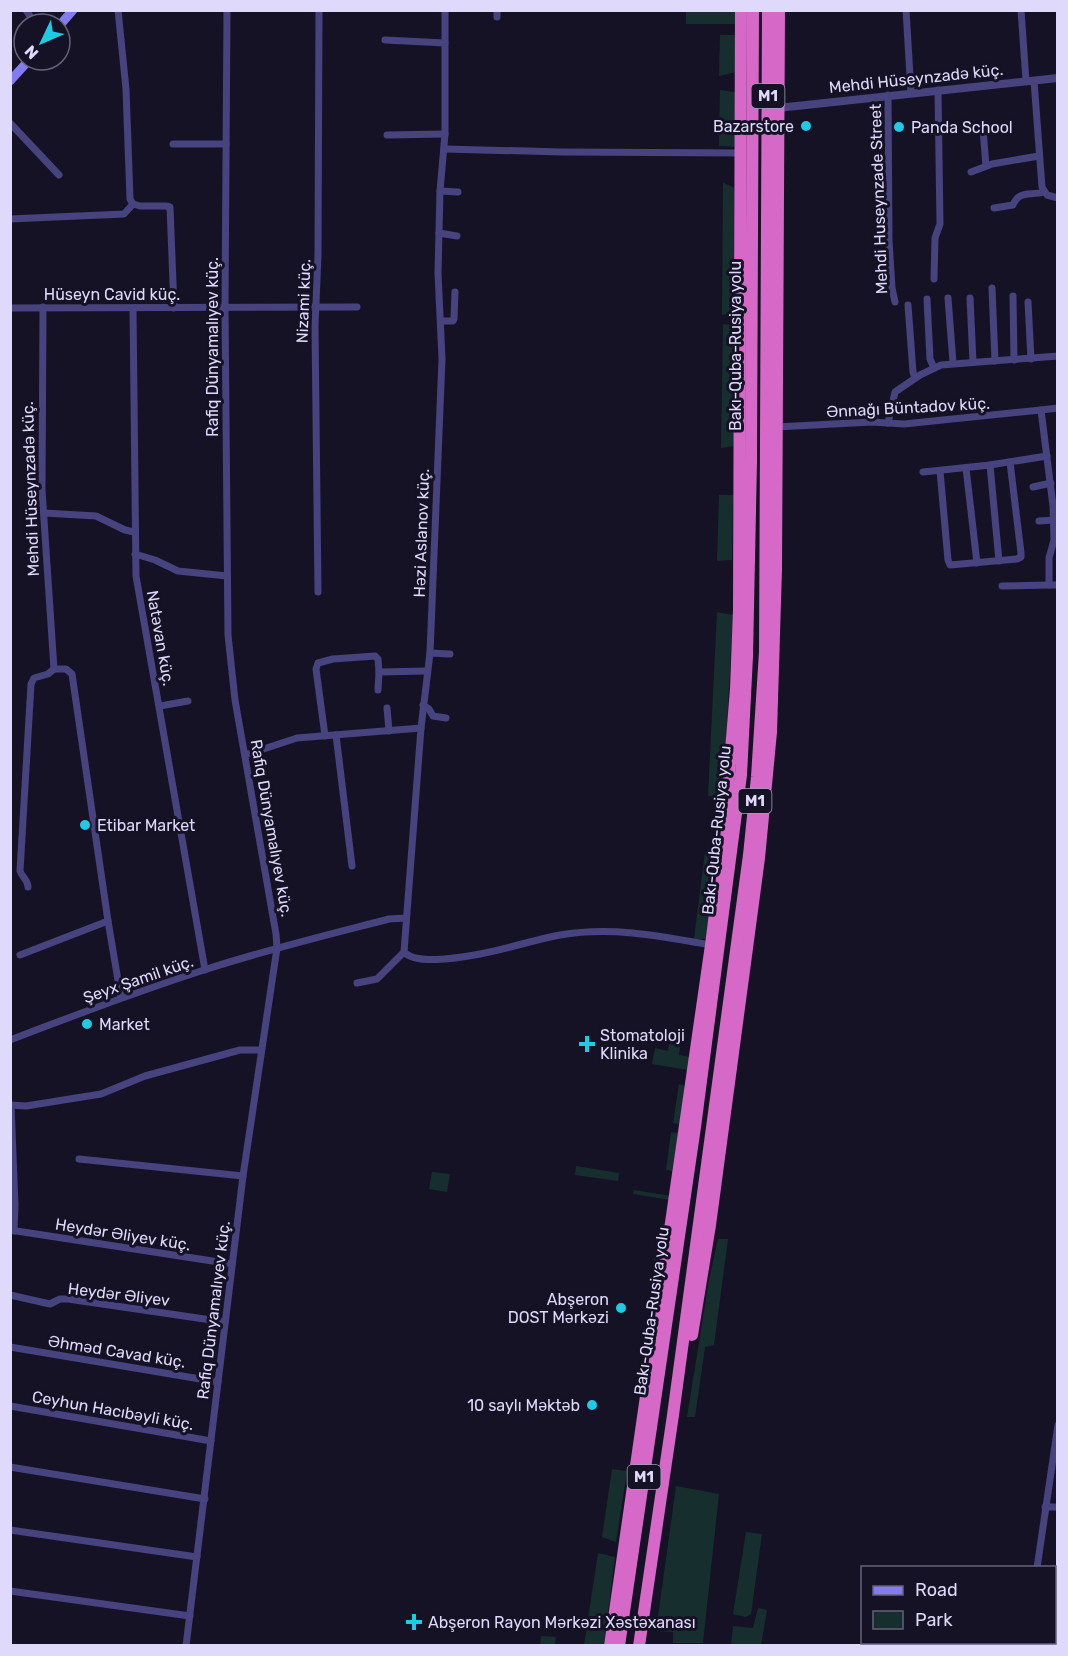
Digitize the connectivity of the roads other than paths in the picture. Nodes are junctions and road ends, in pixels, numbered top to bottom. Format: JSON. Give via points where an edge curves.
{"nodes":[{"id":1,"x":118,"y":10,"type":"edge"},
{"id":2,"x":227,"y":10,"type":"edge"},
{"id":3,"x":319,"y":10,"type":"edge"},
{"id":4,"x":444,"y":10,"type":"edge"},
{"id":5,"x":741,"y":10,"type":"edge"},
{"id":6,"x":753,"y":10,"type":"edge"},
{"id":7,"x":768,"y":10,"type":"edge"},
{"id":8,"x":778,"y":10,"type":"edge"},
{"id":9,"x":906,"y":10,"type":"edge"},
{"id":10,"x":1022,"y":10,"type":"edge"},
{"id":11,"x":385,"y":40,"type":"dead end"},
{"id":12,"x":445,"y":43,"type":"junction"},
{"id":13,"x":1058,"y":78,"type":"edge"},
{"id":14,"x":1030,"y":81,"type":"junction"},
{"id":15,"x":939,"y":90,"type":"junction"},
{"id":16,"x":911,"y":93,"type":"junction"},
{"id":17,"x":888,"y":95,"type":"junction"},
{"id":18,"x":778,"y":108,"type":"junction"},
{"id":19,"x":10,"y":123,"type":"edge"},
{"id":20,"x":984,"y":129,"type":"dead end"},
{"id":21,"x":445,"y":134,"type":"junction"},
{"id":22,"x":387,"y":135,"type":"dead end"},
{"id":23,"x":173,"y":144,"type":"dead end"},
{"id":24,"x":226,"y":144,"type":"junction"},
{"id":25,"x":444,"y":149,"type":"junction"},
{"id":26,"x":741,"y":153,"type":"junction"},
{"id":27,"x":1039,"y":156,"type":"junction"},
{"id":28,"x":986,"y":166,"type":"junction"},
{"id":29,"x":971,"y":172,"type":"dead end"},
{"id":30,"x":59,"y":175,"type":"dead end"},
{"id":31,"x":440,"y":191,"type":"junction"},
{"id":32,"x":458,"y":192,"type":"dead end"},
{"id":33,"x":1044,"y":192,"type":"junction"},
{"id":34,"x":1058,"y":198,"type":"edge"},
{"id":35,"x":133,"y":204,"type":"junction"},
{"id":36,"x":994,"y":208,"type":"dead end"},
{"id":37,"x":10,"y":219,"type":"edge"},
{"id":38,"x":439,"y":233,"type":"junction"},
{"id":39,"x":457,"y":236,"type":"dead end"},
{"id":40,"x":934,"y":279,"type":"dead end"},
{"id":41,"x":992,"y":288,"type":"dead end"},
{"id":42,"x":455,"y":292,"type":"dead end"},
{"id":43,"x":1013,"y":296,"type":"dead end"},
{"id":44,"x":948,"y":298,"type":"dead end"},
{"id":45,"x":970,"y":298,"type":"dead end"},
{"id":46,"x":927,"y":299,"type":"dead end"},
{"id":47,"x":895,"y":302,"type":"dead end"},
{"id":48,"x":1028,"y":302,"type":"dead end"},
{"id":49,"x":908,"y":305,"type":"dead end"},
{"id":50,"x":43,"y":307,"type":"junction"},
{"id":51,"x":316,"y":307,"type":"junction"},
{"id":52,"x":10,"y":308,"type":"edge"},
{"id":53,"x":133,"y":308,"type":"junction"},
{"id":54,"x":174,"y":308,"type":"junction"},
{"id":55,"x":225,"y":308,"type":"junction"},
{"id":56,"x":357,"y":308,"type":"dead end"},
{"id":57,"x":441,"y":321,"type":"junction"},
{"id":58,"x":1058,"y":357,"type":"edge"},
{"id":59,"x":1031,"y":359,"type":"junction"},
{"id":60,"x":1014,"y":360,"type":"junction"},
{"id":61,"x":995,"y":361,"type":"junction"},
{"id":62,"x":973,"y":362,"type":"junction"},
{"id":63,"x":953,"y":363,"type":"junction"},
{"id":64,"x":934,"y":368,"type":"junction"},
{"id":65,"x":915,"y":378,"type":"junction"},
{"id":66,"x":1058,"y":408,"type":"edge"},
{"id":67,"x":1041,"y":410,"type":"junction"},
{"id":68,"x":888,"y":423,"type":"junction"},
{"id":69,"x":776,"y":427,"type":"junction"},
{"id":70,"x":1047,"y":456,"type":"junction"},
{"id":71,"x":1010,"y":462,"type":"junction"},
{"id":72,"x":990,"y":465,"type":"junction"},
{"id":73,"x":966,"y":468,"type":"junction"},
{"id":74,"x":940,"y":471,"type":"junction"},
{"id":75,"x":923,"y":472,"type":"dead end"},
{"id":76,"x":1051,"y":483,"type":"junction"},
{"id":77,"x":1033,"y":487,"type":"dead end"},
{"id":78,"x":44,"y":513,"type":"junction"},
{"id":79,"x":1054,"y":519,"type":"junction"},
{"id":80,"x":1039,"y":521,"type":"dead end"},
{"id":81,"x":134,"y":532,"type":"junction"},
{"id":82,"x":1055,"y":548,"type":"edge"},
{"id":83,"x":135,"y":554,"type":"junction"},
{"id":84,"x":999,"y":561,"type":"junction"},
{"id":85,"x":977,"y":563,"type":"junction"},
{"id":86,"x":227,"y":576,"type":"junction"},
{"id":87,"x":1049,"y":585,"type":"junction"},
{"id":88,"x":1058,"y":585,"type":"edge"},
{"id":89,"x":1002,"y":586,"type":"dead end"},
{"id":90,"x":318,"y":592,"type":"dead end"},
{"id":91,"x":430,"y":653,"type":"junction"},
{"id":92,"x":450,"y":654,"type":"dead end"},
{"id":93,"x":54,"y":669,"type":"junction"},
{"id":94,"x":427,"y":671,"type":"junction"},
{"id":95,"x":379,"y":672,"type":"junction"},
{"id":96,"x":378,"y":690,"type":"dead end"},
{"id":97,"x":188,"y":701,"type":"dead end"},
{"id":98,"x":423,"y":705,"type":"junction"},
{"id":99,"x":160,"y":706,"type":"junction"},
{"id":100,"x":387,"y":708,"type":"dead end"},
{"id":101,"x":446,"y":718,"type":"dead end"},
{"id":102,"x":421,"y":728,"type":"junction"},
{"id":103,"x":389,"y":730,"type":"junction"},
{"id":104,"x":336,"y":735,"type":"junction"},
{"id":105,"x":325,"y":736,"type":"junction"},
{"id":106,"x":245,"y":755,"type":"junction"},
{"id":107,"x":352,"y":867,"type":"dead end"},
{"id":108,"x":28,"y":887,"type":"dead end"},
{"id":109,"x":406,"y":918,"type":"junction"},
{"id":110,"x":108,"y":921,"type":"junction"},
{"id":111,"x":711,"y":945,"type":"junction"},
{"id":112,"x":277,"y":948,"type":"junction"},
{"id":113,"x":404,"y":952,"type":"junction"},
{"id":114,"x":20,"y":956,"type":"dead end"},
{"id":115,"x":205,"y":970,"type":"junction"},
{"id":116,"x":357,"y":983,"type":"dead end"},
{"id":117,"x":121,"y":998,"type":"junction"},
{"id":118,"x":10,"y":1040,"type":"edge"},
{"id":119,"x":261,"y":1050,"type":"junction"},
{"id":120,"x":11,"y":1105,"type":"edge"},
{"id":121,"x":78,"y":1159,"type":"dead end"},
{"id":122,"x":243,"y":1176,"type":"junction"},
{"id":123,"x":12,"y":1231,"type":"edge"},
{"id":124,"x":232,"y":1264,"type":"junction"},
{"id":125,"x":10,"y":1296,"type":"edge"},
{"id":126,"x":225,"y":1322,"type":"junction"},
{"id":127,"x":10,"y":1347,"type":"edge"},
{"id":128,"x":218,"y":1382,"type":"junction"},
{"id":129,"x":10,"y":1406,"type":"edge"},
{"id":130,"x":673,"y":1415,"type":"junction"},
{"id":131,"x":1058,"y":1425,"type":"edge"},
{"id":132,"x":1056,"y":1440,"type":"edge"},
{"id":133,"x":212,"y":1441,"type":"junction"},
{"id":134,"x":10,"y":1467,"type":"edge"},
{"id":135,"x":205,"y":1500,"type":"junction"},
{"id":136,"x":1045,"y":1508,"type":"junction"},
{"id":137,"x":1058,"y":1508,"type":"edge"},
{"id":138,"x":10,"y":1530,"type":"edge"},
{"id":139,"x":197,"y":1557,"type":"junction"},
{"id":140,"x":1037,"y":1566,"type":"edge"},
{"id":141,"x":10,"y":1591,"type":"edge"},
{"id":142,"x":190,"y":1616,"type":"junction"},
{"id":143,"x":1027,"y":1644,"type":"edge"},
{"id":144,"x":1058,"y":1645,"type":"edge"},
{"id":145,"x":186,"y":1646,"type":"edge"},
{"id":146,"x":610,"y":1646,"type":"edge"},
{"id":147,"x":619,"y":1646,"type":"edge"},
{"id":148,"x":639,"y":1646,"type":"edge"},
{"id":149,"x":1043,"y":1646,"type":"edge"}],
"edges":[{"from":1,"to":35,"type":"street","via":[[126,89],[129,195]]},
{"from":2,"to":24,"type":"street","name":"Rafiq Dünyamalıyev küç."},
{"from":3,"to":51,"type":"street","name":"Nizami küç."},
{"from":4,"to":12,"type":"street","name":"Həzi Aslanov küç."},
{"from":5,"to":26,"type":"highway"},
{"from":6,"to":147,"type":"highway","name":"Bakı-Quba-Rusiya yolu","number":"M1","via":[[751,462],[741,775],[695,1127]]},
{"from":7,"to":130,"type":"highway","name":"Bakı-Quba-Rusiya yolu","number":"M1","via":[[762,718],[749,855]]},
{"from":8,"to":18,"type":"highway"},
{"from":9,"to":16,"type":"street"},
{"from":10,"to":14,"type":"street"},
{"from":11,"to":12,"type":"street"},
{"from":12,"to":21,"type":"street","name":"Həzi Aslanov küç."},
{"from":13,"to":14,"type":"street","name":"Mehdi Hüseynzadə küç."},
{"from":14,"to":15,"type":"street","name":"Mehdi Hüseynzadə küç."},
{"from":14,"to":27,"type":"street"},
{"from":15,"to":16,"type":"street","name":"Mehdi Hüseynzadə küç."},
{"from":15,"to":40,"type":"street","via":[[940,224]]},
{"from":16,"to":17,"type":"street","name":"Mehdi Hüseynzadə küç."},
{"from":17,"to":18,"type":"street","name":"Mehdi Hüseynzadə küç."},
{"from":17,"to":47,"type":"street","name":"Mehdi Huseynzadе Street"},
{"from":18,"to":69,"type":"highway"},
{"from":19,"to":30,"type":"street"},
{"from":20,"to":28,"type":"street"},
{"from":21,"to":22,"type":"street"},
{"from":21,"to":25,"type":"street","name":"Həzi Aslanov küç."},
{"from":23,"to":24,"type":"street"},
{"from":24,"to":55,"type":"street","name":"Rafiq Dünyamalıyev küç."},
{"from":25,"to":26,"type":"street"},
{"from":25,"to":31,"type":"street","name":"Həzi Aslanov küç."},
{"from":26,"to":111,"type":"highway","via":[[740,566],[723,849]]},
{"from":27,"to":28,"type":"street"},
{"from":27,"to":33,"type":"street"},
{"from":28,"to":29,"type":"street"},
{"from":31,"to":32,"type":"street"},
{"from":31,"to":38,"type":"street","name":"Həzi Aslanov küç."},
{"from":33,"to":34,"type":"street"},
{"from":33,"to":36,"type":"street","via":[[1018,196],[1011,206]]},
{"from":35,"to":37,"type":"street","via":[[123,214]]},
{"from":35,"to":54,"type":"street","via":[[170,207]]},
{"from":38,"to":39,"type":"street"},
{"from":38,"to":57,"type":"street","name":"Həzi Aslanov küç."},
{"from":41,"to":61,"type":"street"},
{"from":42,"to":57,"type":"street","via":[[454,319]]},
{"from":43,"to":60,"type":"street"},
{"from":44,"to":63,"type":"street"},
{"from":45,"to":62,"type":"street"},
{"from":46,"to":64,"type":"street","via":[[930,359]]},
{"from":48,"to":59,"type":"street"},
{"from":49,"to":65,"type":"street"},
{"from":50,"to":52,"type":"street","name":"Hüseyn Cavid küç."},
{"from":50,"to":53,"type":"street","name":"Hüseyn Cavid küç."},
{"from":50,"to":78,"type":"street","name":"Mehdi Hüseynzadə küç."},
{"from":51,"to":55,"type":"street","name":"Hüseyn Cavid küç."},
{"from":51,"to":56,"type":"street","name":"Hüseyn Cavid küç."},
{"from":51,"to":90,"type":"street","name":"Nizami küç."},
{"from":53,"to":54,"type":"street","name":"Hüseyn Cavid küç."},
{"from":53,"to":81,"type":"street","name":"Natəvan küç."},
{"from":54,"to":55,"type":"street","name":"Hüseyn Cavid küç."},
{"from":55,"to":86,"type":"street","name":"Rafiq Dünyamalıyev küç."},
{"from":57,"to":91,"type":"street","name":"Həzi Aslanov küç."},
{"from":58,"to":59,"type":"street"},
{"from":59,"to":60,"type":"street"},
{"from":60,"to":61,"type":"street"},
{"from":61,"to":62,"type":"street"},
{"from":62,"to":63,"type":"street"},
{"from":63,"to":64,"type":"street"},
{"from":64,"to":65,"type":"street"},
{"from":65,"to":68,"type":"street","via":[[895,392]]},
{"from":66,"to":67,"type":"street","name":"Ənnağı Büntadov küç."},
{"from":67,"to":68,"type":"street","name":"Ənnağı Büntadov küç."},
{"from":67,"to":70,"type":"street"},
{"from":68,"to":69,"type":"street","name":"Ənnağı Büntadov küç."},
{"from":69,"to":130,"type":"highway","via":[[773,679],[759,858],[710,1225],[689,1354]]},
{"from":70,"to":71,"type":"street"},
{"from":70,"to":76,"type":"street"},
{"from":71,"to":72,"type":"street"},
{"from":71,"to":84,"type":"street","via":[[1021,557]]},
{"from":72,"to":73,"type":"street"},
{"from":72,"to":84,"type":"street"},
{"from":73,"to":74,"type":"street"},
{"from":73,"to":85,"type":"street"},
{"from":74,"to":75,"type":"street"},
{"from":74,"to":85,"type":"street","via":[[949,563]]},
{"from":76,"to":77,"type":"street"},
{"from":76,"to":79,"type":"street"},
{"from":78,"to":81,"type":"street","via":[[96,516]]},
{"from":78,"to":93,"type":"street","name":"Mehdi Hüseynzadə küç."},
{"from":79,"to":80,"type":"street"},
{"from":79,"to":82,"type":"street"},
{"from":81,"to":83,"type":"street","name":"Natəvan küç."},
{"from":82,"to":87,"type":"street","via":[[1049,558]]},
{"from":83,"to":86,"type":"street","via":[[178,571]]},
{"from":83,"to":99,"type":"street","name":"Natəvan küç."},
{"from":84,"to":85,"type":"street"},
{"from":86,"to":106,"type":"street","name":"Rafiq Dünyamalıyev küç.","via":[[230,663]]},
{"from":87,"to":88,"type":"street"},
{"from":87,"to":89,"type":"street"},
{"from":91,"to":92,"type":"street"},
{"from":91,"to":94,"type":"street","name":"Həzi Aslanov küç."},
{"from":93,"to":108,"type":"street","via":[[34,678],[31,684],[20,871]]},
{"from":93,"to":110,"type":"street","via":[[66,669],[72,674]]},
{"from":94,"to":95,"type":"street"},
{"from":94,"to":98,"type":"street","name":"Həzi Aslanov küç."},
{"from":95,"to":96,"type":"street"},
{"from":95,"to":105,"type":"street","via":[[375,656],[318,663]]},
{"from":97,"to":99,"type":"street"},
{"from":98,"to":101,"type":"street","via":[[433,716]]},
{"from":98,"to":102,"type":"street","name":"Həzi Aslanov küç."},
{"from":99,"to":115,"type":"street","name":"Natəvan küç."},
{"from":100,"to":103,"type":"street"},
{"from":102,"to":103,"type":"street"},
{"from":102,"to":109,"type":"street","name":"Həzi Aslanov küç."},
{"from":103,"to":104,"type":"street"},
{"from":104,"to":105,"type":"street"},
{"from":104,"to":107,"type":"street"},
{"from":105,"to":106,"type":"street","via":[[290,740]]},
{"from":106,"to":112,"type":"street","name":"Rafiq Dünyamalıyev küç."},
{"from":109,"to":112,"type":"street","name":"Şeyx Şamil küç."},
{"from":109,"to":113,"type":"street","name":"Həzi Aslanov küç."},
{"from":110,"to":114,"type":"street"},
{"from":110,"to":117,"type":"street"},
{"from":111,"to":113,"type":"street","via":[[611,932],[561,935],[460,957],[412,958]]},
{"from":111,"to":146,"type":"highway"},
{"from":112,"to":115,"type":"street","name":"Şeyx Şamil küç."},
{"from":112,"to":119,"type":"street","name":"Rafiq Dünyamalıyev küç."},
{"from":113,"to":116,"type":"street","via":[[377,979]]},
{"from":115,"to":117,"type":"street","name":"Şeyx Şamil küç."},
{"from":117,"to":118,"type":"street","name":"Şeyx Şamil küç."},
{"from":119,"to":120,"type":"street","via":[[240,1050],[145,1076],[101,1095]]},
{"from":119,"to":122,"type":"street","name":"Rafiq Dünyamalıyev küç."},
{"from":120,"to":123,"type":"street","via":[[15,1205]]},
{"from":121,"to":122,"type":"street"},
{"from":122,"to":124,"type":"street","name":"Rafiq Dünyamalıyev küç."},
{"from":123,"to":124,"type":"street","name":"Heydər Əliyev küç."},
{"from":124,"to":126,"type":"street","name":"Rafiq Dünyamalıyev küç."},
{"from":125,"to":126,"type":"street","name":"Heydər Əliyev","via":[[50,1304],[68,1299]]},
{"from":126,"to":128,"type":"street","name":"Rafiq Dünyamalıyev küç."},
{"from":127,"to":128,"type":"street","name":"Əhməd Cavad küç."},
{"from":128,"to":133,"type":"street","name":"Rafiq Dünyamalıyev küç."},
{"from":129,"to":133,"type":"street","name":"Ceyhun Hacıbəyli küç."},
{"from":130,"to":148,"type":"highway","name":"Bakı-Quba-Rusiya yolu","number":"M1"},
{"from":131,"to":132,"type":"street"},
{"from":132,"to":136,"type":"street"},
{"from":133,"to":135,"type":"street","name":"Rafiq Dünyamalıyev küç."},
{"from":134,"to":135,"type":"street"},
{"from":135,"to":139,"type":"street","name":"Rafiq Dünyamalıyev küç."},
{"from":136,"to":137,"type":"street"},
{"from":136,"to":140,"type":"street"},
{"from":138,"to":139,"type":"street"},
{"from":139,"to":142,"type":"street","name":"Rafiq Dünyamalıyev küç."},
{"from":141,"to":142,"type":"street"},
{"from":142,"to":145,"type":"street","name":"Rafiq Dünyamalıyev küç."},
{"from":143,"to":149,"type":"street"},
{"from":144,"to":149,"type":"street"}]}
